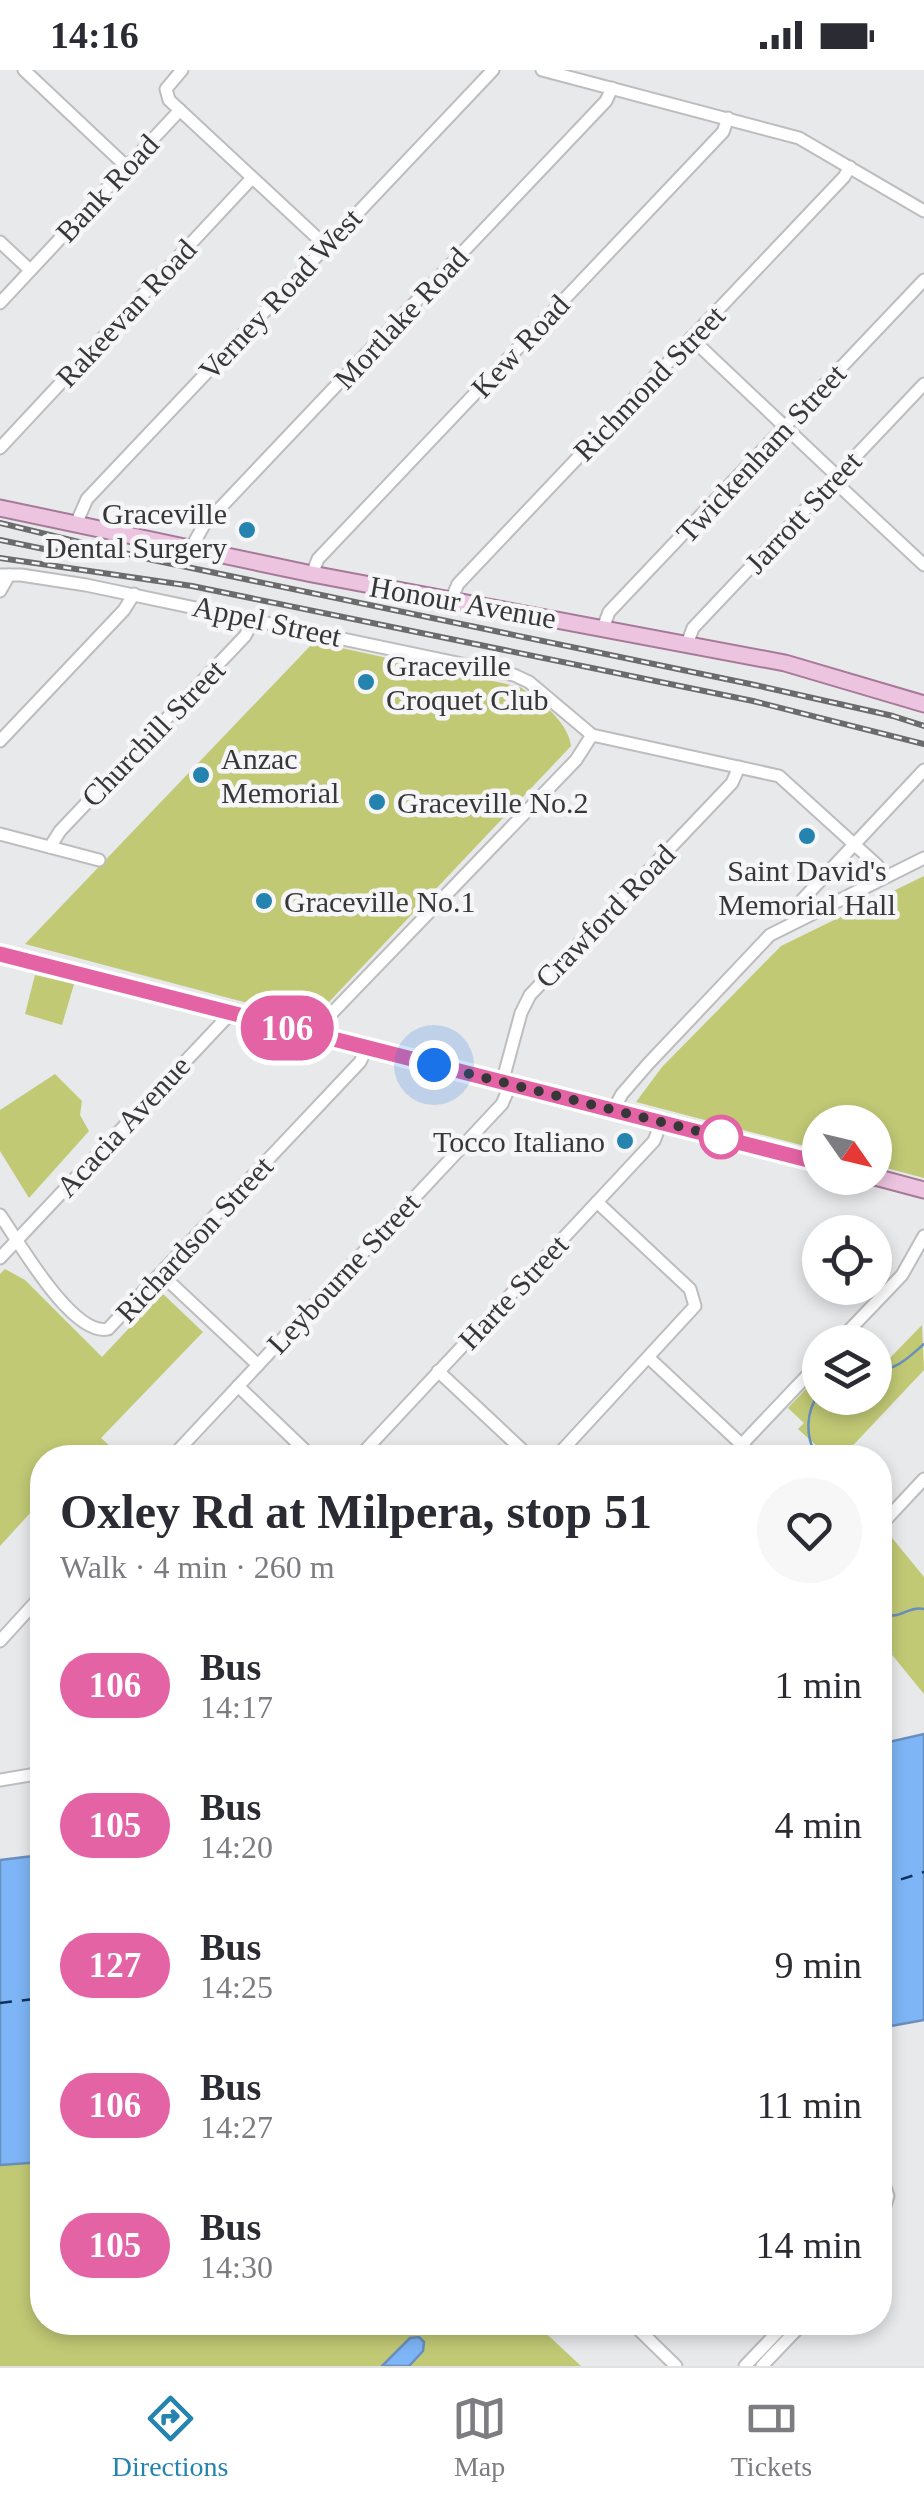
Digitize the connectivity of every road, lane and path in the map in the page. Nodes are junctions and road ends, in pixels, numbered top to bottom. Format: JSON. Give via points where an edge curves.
{"nodes":[{"id":1,"x":24,"y":70,"type":"edge"},
{"id":2,"x":182,"y":70,"type":"edge"},
{"id":3,"x":493,"y":70,"type":"edge"},
{"id":4,"x":542,"y":70,"type":"edge"},
{"id":5,"x":612,"y":88,"type":"junction"},
{"id":6,"x":180,"y":110,"type":"junction"},
{"id":7,"x":728,"y":118,"type":"junction"},
{"id":8,"x":127,"y":167,"type":"junction"},
{"id":9,"x":850,"y":167,"type":"junction"},
{"id":10,"x":252,"y":178,"type":"junction"},
{"id":11,"x":924,"y":211,"type":"edge"},
{"id":12,"x":0,"y":242,"type":"edge"},
{"id":13,"x":326,"y":246,"type":"junction"},
{"id":14,"x":30,"y":270,"type":"junction"},
{"id":15,"x":924,"y":280,"type":"edge"},
{"id":16,"x":0,"y":303,"type":"edge"},
{"id":17,"x":692,"y":338,"type":"junction"},
{"id":18,"x":924,"y":384,"type":"edge"},
{"id":19,"x":785,"y":427,"type":"junction"},
{"id":20,"x":0,"y":448,"type":"edge"},
{"id":21,"x":835,"y":478,"type":"junction"},
{"id":22,"x":0,"y":508,"type":"edge"},
{"id":23,"x":76,"y":524,"type":"junction"},
{"id":24,"x":190,"y":548,"type":"junction"},
{"id":25,"x":924,"y":565,"type":"edge"},
{"id":26,"x":312,"y":574,"type":"junction"},
{"id":27,"x":4,"y":575,"type":"edge"},
{"id":28,"x":0,"y":591,"type":"edge"},
{"id":29,"x":134,"y":594,"type":"junction"},
{"id":30,"x":451,"y":600,"type":"junction"},
{"id":31,"x":254,"y":619,"type":"junction"},
{"id":32,"x":603,"y":628,"type":"junction"},
{"id":33,"x":687,"y":644,"type":"junction"},
{"id":34,"x":924,"y":704,"type":"edge"},
{"id":35,"x":592,"y":736,"type":"junction"},
{"id":36,"x":0,"y":741,"type":"edge"},
{"id":37,"x":739,"y":766,"type":"junction"},
{"id":38,"x":924,"y":770,"type":"edge"},
{"id":39,"x":0,"y":834,"type":"edge"},
{"id":40,"x":854,"y":844,"type":"junction"},
{"id":41,"x":50,"y":847,"type":"junction"},
{"id":42,"x":924,"y":858,"type":"edge"},
{"id":43,"x":100,"y":860,"type":"dead end"},
{"id":44,"x":885,"y":876,"type":"junction"},
{"id":45,"x":800,"y":919,"type":"junction"},
{"id":46,"x":0,"y":954,"type":"edge"},
{"id":47,"x":230,"y":1014,"type":"junction"},
{"id":48,"x":320,"y":1035,"type":"junction"},
{"id":49,"x":366,"y":1048,"type":"junction"},
{"id":50,"x":506,"y":1085,"type":"junction"},
{"id":51,"x":612,"y":1112,"type":"junction"},
{"id":52,"x":661,"y":1123,"type":"junction"},
{"id":53,"x":802,"y":1158,"type":"edge"},
{"id":54,"x":892,"y":1182,"type":"edge"},
{"id":55,"x":924,"y":1190,"type":"edge"},
{"id":56,"x":598,"y":1202,"type":"junction"},
{"id":57,"x":0,"y":1215,"type":"edge"},
{"id":58,"x":924,"y":1236,"type":"edge"},
{"id":59,"x":17,"y":1239,"type":"junction"},
{"id":60,"x":0,"y":1258,"type":"edge"},
{"id":61,"x":162,"y":1274,"type":"junction"},
{"id":62,"x":854,"y":1325,"type":"edge"},
{"id":63,"x":649,"y":1358,"type":"junction"},
{"id":64,"x":258,"y":1365,"type":"junction"},
{"id":65,"x":438,"y":1371,"type":"junction"},
{"id":66,"x":802,"y":1381,"type":"edge"},
{"id":67,"x":238,"y":1386,"type":"junction"},
{"id":68,"x":183,"y":1445,"type":"edge"},
{"id":69,"x":299,"y":1445,"type":"edge"},
{"id":70,"x":370,"y":1445,"type":"edge"},
{"id":71,"x":517,"y":1445,"type":"edge"},
{"id":72,"x":567,"y":1445,"type":"edge"},
{"id":73,"x":736,"y":1445,"type":"edge"},
{"id":74,"x":745,"y":1445,"type":"edge"},
{"id":75,"x":924,"y":1479,"type":"edge"},
{"id":76,"x":892,"y":1513,"type":"edge"},
{"id":77,"x":30,"y":1608,"type":"edge"},
{"id":78,"x":0,"y":1640,"type":"edge"},
{"id":79,"x":30,"y":1776,"type":"edge"},
{"id":80,"x":0,"y":1780,"type":"edge"},
{"id":81,"x":644,"y":2335,"type":"edge"},
{"id":82,"x":775,"y":2335,"type":"edge"},
{"id":83,"x":792,"y":2335,"type":"edge"},
{"id":84,"x":676,"y":2366,"type":"edge"},
{"id":85,"x":746,"y":2366,"type":"edge"},
{"id":86,"x":762,"y":2366,"type":"edge"}],
"edges":[{"from":1,"to":8,"type":"street"},
{"from":2,"to":6,"type":"street","name":"Bank Road","via":[[166,92]]},
{"from":3,"to":13,"type":"street","name":"Verney Road West"},
{"from":4,"to":5,"type":"street"},
{"from":5,"to":7,"type":"street"},
{"from":5,"to":24,"type":"street","name":"Mortlake Road"},
{"from":6,"to":8,"type":"street","name":"Bank Road"},
{"from":6,"to":10,"type":"street"},
{"from":7,"to":9,"type":"street","via":[[800,138]]},
{"from":7,"to":26,"type":"street","name":"Kew Road","via":[[723,132],[318,559]]},
{"from":8,"to":14,"type":"street","name":"Bank Road"},
{"from":9,"to":11,"type":"street"},
{"from":9,"to":17,"type":"street","name":"Richmond Street"},
{"from":10,"to":13,"type":"street"},
{"from":10,"to":20,"type":"street","name":"Rakeevan Road"},
{"from":12,"to":14,"type":"street"},
{"from":13,"to":23,"type":"street","name":"Verney Road West","via":[[87,498]]},
{"from":14,"to":16,"type":"street","name":"Bank Road"},
{"from":15,"to":19,"type":"street","name":"Twickenham Street"},
{"from":17,"to":19,"type":"street"},
{"from":17,"to":30,"type":"street","name":"Richmond Street","via":[[458,584]]},
{"from":18,"to":21,"type":"street","name":"Jarrott Street"},
{"from":19,"to":21,"type":"street"},
{"from":19,"to":32,"type":"street","name":"Twickenham Street","via":[[609,612]]},
{"from":21,"to":25,"type":"street"},
{"from":21,"to":33,"type":"street","name":"Jarrott Street","via":[[692,628]]},
{"from":22,"to":23,"type":"main road","name":"Honour Avenue"},
{"from":23,"to":24,"type":"main road","name":"Honour Avenue"},
{"from":24,"to":26,"type":"main road","name":"Honour Avenue"},
{"from":26,"to":30,"type":"main road","name":"Honour Avenue"},
{"from":27,"to":28,"type":"street"},
{"from":27,"to":29,"type":"street","name":"Appel Street"},
{"from":29,"to":31,"type":"street","name":"Appel Street"},
{"from":29,"to":36,"type":"street"},
{"from":30,"to":32,"type":"main road","name":"Honour Avenue"},
{"from":31,"to":35,"type":"street","name":"Appel Street","via":[[514,674]]},
{"from":31,"to":41,"type":"street","name":"Churchill Street"},
{"from":32,"to":33,"type":"main road","name":"Honour Avenue"},
{"from":33,"to":34,"type":"main road","name":"Honour Avenue","via":[[832,674]]},
{"from":35,"to":37,"type":"street","name":"Appel Street"},
{"from":35,"to":48,"type":"street","via":[[335,1010]]},
{"from":37,"to":40,"type":"street","name":"Appel Street","via":[[784,778]]},
{"from":37,"to":50,"type":"street","name":"Crawford Road","via":[[732,783],[526,1000]]},
{"from":38,"to":40,"type":"street"},
{"from":39,"to":41,"type":"street"},
{"from":40,"to":44,"type":"street","name":"Appel Street"},
{"from":40,"to":45,"type":"street","via":[[799,903]]},
{"from":41,"to":43,"type":"street"},
{"from":42,"to":44,"type":"street"},
{"from":44,"to":45,"type":"street"},
{"from":45,"to":51,"type":"street","via":[[764,940]]},
{"from":46,"to":47,"type":"main road"},
{"from":47,"to":48,"type":"main road"},
{"from":47,"to":59,"type":"street","name":"Acacia Avenue"},
{"from":48,"to":49,"type":"main road"},
{"from":49,"to":50,"type":"main road"},
{"from":49,"to":61,"type":"street","name":"Richardson Street"},
{"from":50,"to":51,"type":"main road"},
{"from":50,"to":64,"type":"street","name":"Leybourne Street","via":[[502,1104]]},
{"from":51,"to":52,"type":"main road"},
{"from":52,"to":53,"type":"main road"},
{"from":52,"to":56,"type":"street","name":"Harte Street","via":[[656,1138]]},
{"from":54,"to":55,"type":"main road"},
{"from":56,"to":63,"type":"street","via":[[696,1299]]},
{"from":56,"to":65,"type":"street","name":"Harte Street"},
{"from":57,"to":59,"type":"street"},
{"from":58,"to":62,"type":"street","via":[[902,1275]]},
{"from":59,"to":60,"type":"street","name":"Acacia Avenue"},
{"from":59,"to":61,"type":"street","name":"Richardson Street","via":[[52,1291],[98,1331],[113,1326]]},
{"from":61,"to":64,"type":"street"},
{"from":63,"to":72,"type":"street"},
{"from":63,"to":73,"type":"street"},
{"from":64,"to":67,"type":"street","name":"Leybourne Street"},
{"from":65,"to":70,"type":"street","name":"Harte Street"},
{"from":65,"to":71,"type":"street"},
{"from":66,"to":74,"type":"street"},
{"from":67,"to":68,"type":"street","name":"Leybourne Street"},
{"from":67,"to":69,"type":"street"},
{"from":75,"to":76,"type":"street"},
{"from":77,"to":78,"type":"street"},
{"from":79,"to":80,"type":"street"},
{"from":81,"to":84,"type":"street"},
{"from":82,"to":85,"type":"street"},
{"from":83,"to":86,"type":"street"}]}
